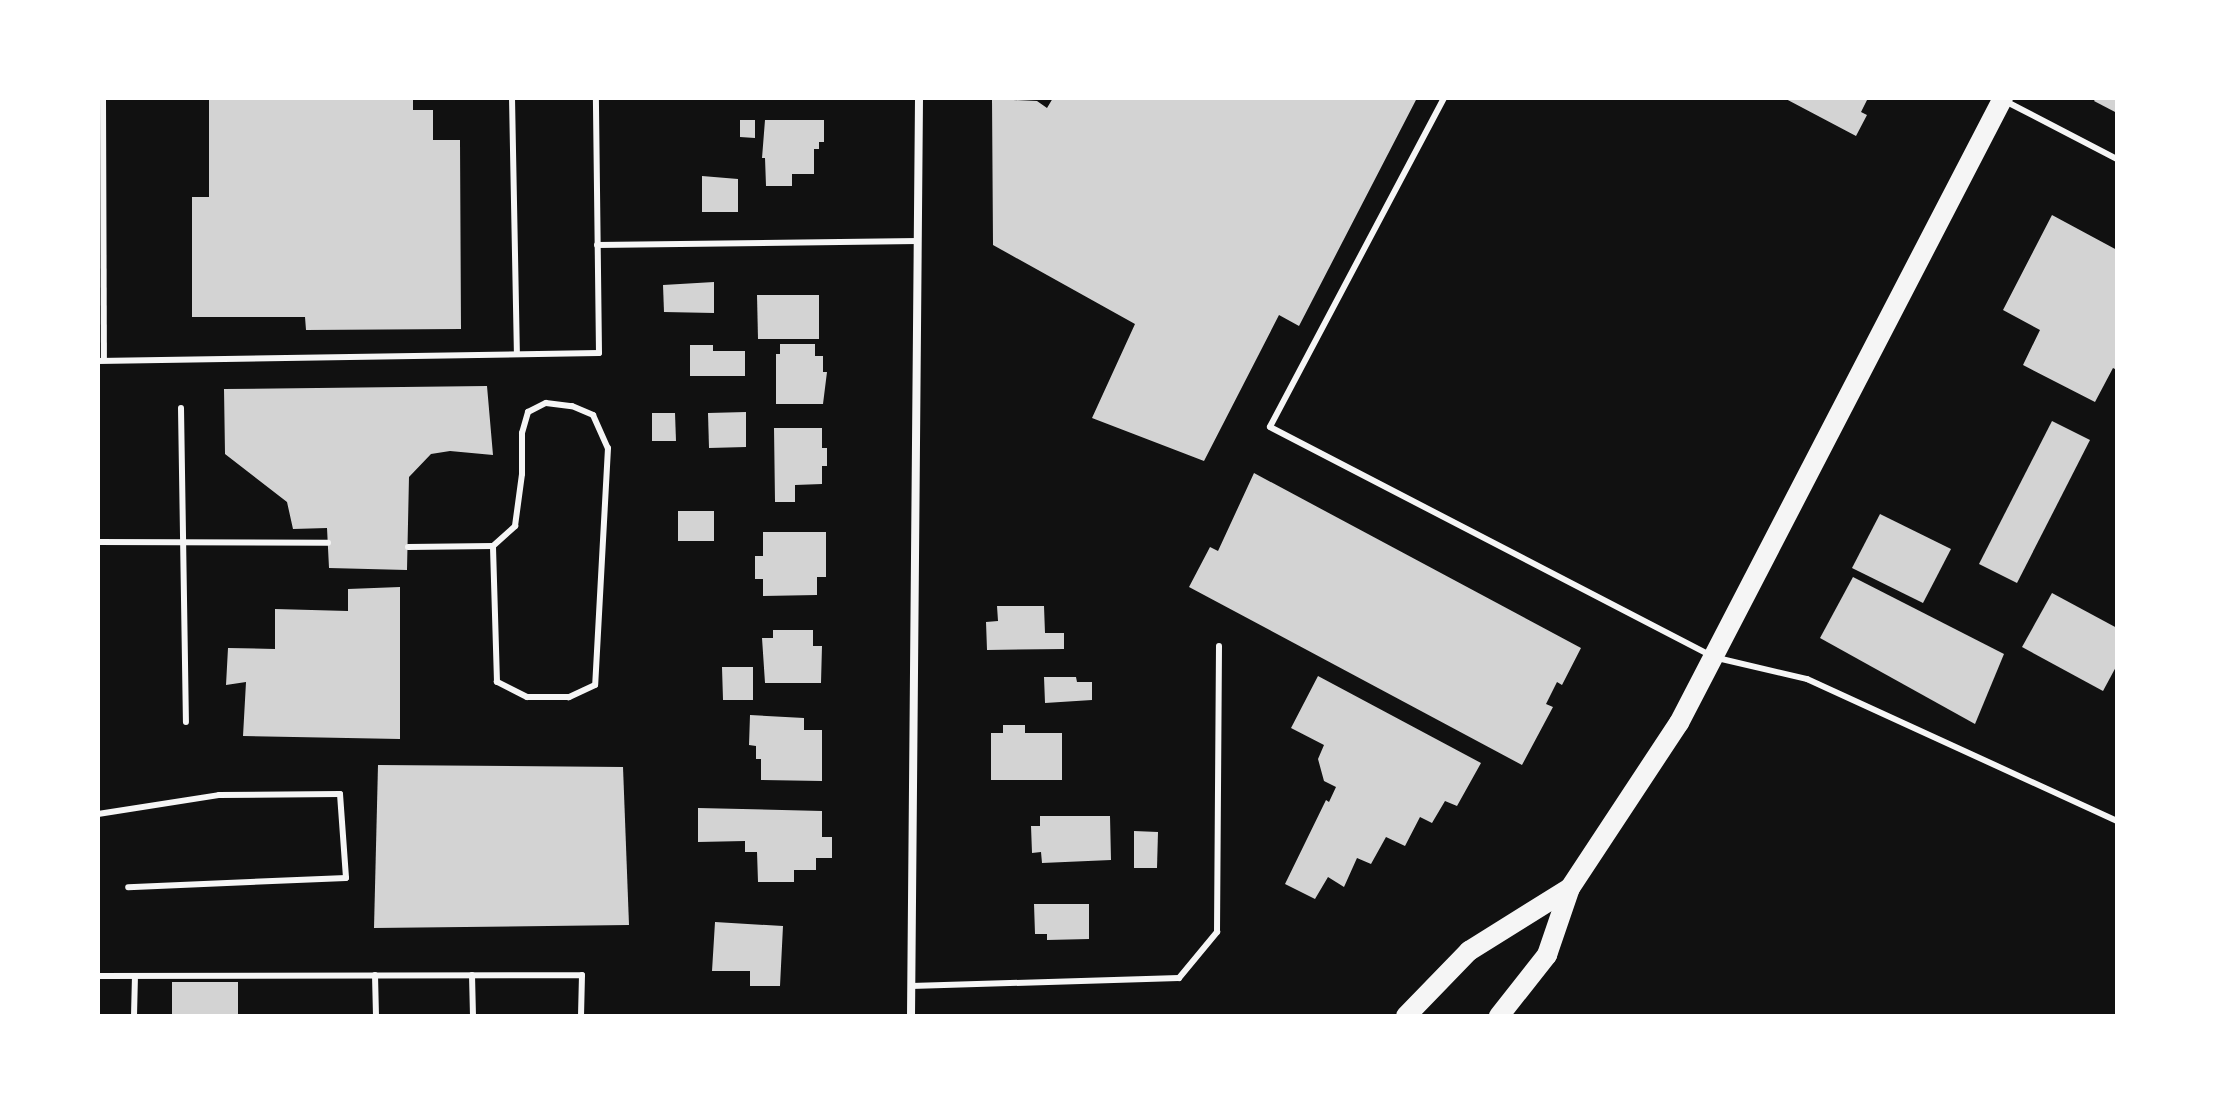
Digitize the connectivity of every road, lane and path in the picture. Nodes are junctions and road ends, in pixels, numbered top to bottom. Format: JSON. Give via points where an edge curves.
{"nodes":[{"id":1,"x":103,"y":98,"type":"edge"},
{"id":2,"x":512,"y":98,"type":"edge"},
{"id":3,"x":596,"y":98,"type":"edge"},
{"id":4,"x":919,"y":98,"type":"edge"},
{"id":5,"x":1444,"y":98,"type":"edge"},
{"id":6,"x":2002,"y":99,"type":"edge"},
{"id":7,"x":2117,"y":159,"type":"edge"},
{"id":8,"x":918,"y":241,"type":"junction"},
{"id":9,"x":597,"y":245,"type":"junction"},
{"id":10,"x":517,"y":354,"type":"junction"},
{"id":11,"x":101,"y":360,"type":"edge"},
{"id":12,"x":181,"y":408,"type":"dead end"},
{"id":13,"x":98,"y":542,"type":"edge"},
{"id":14,"x":183,"y":543,"type":"junction"},
{"id":15,"x":328,"y":543,"type":"dead end"},
{"id":16,"x":493,"y":546,"type":"junction"},
{"id":17,"x":408,"y":547,"type":"dead end"},
{"id":18,"x":1219,"y":646,"type":"dead end"},
{"id":19,"x":1713,"y":657,"type":"junction"},
{"id":20,"x":186,"y":722,"type":"dead end"},
{"id":21,"x":98,"y":814,"type":"edge"},
{"id":22,"x":2117,"y":821,"type":"edge"},
{"id":23,"x":128,"y":887,"type":"dead end"},
{"id":24,"x":1570,"y":888,"type":"junction"},
{"id":25,"x":375,"y":975,"type":"junction"},
{"id":26,"x":472,"y":975,"type":"junction"},
{"id":27,"x":98,"y":976,"type":"edge"},
{"id":28,"x":135,"y":976,"type":"junction"},
{"id":29,"x":911,"y":986,"type":"junction"},
{"id":30,"x":134,"y":1016,"type":"edge"},
{"id":31,"x":376,"y":1016,"type":"edge"},
{"id":32,"x":473,"y":1016,"type":"edge"},
{"id":33,"x":581,"y":1016,"type":"edge"},
{"id":34,"x":911,"y":1016,"type":"edge"},
{"id":35,"x":1406,"y":1016,"type":"edge"},
{"id":36,"x":1499,"y":1016,"type":"edge"}],
"edges":[{"from":1,"to":11,"type":"lane"},
{"from":2,"to":10,"type":"lane"},
{"from":3,"to":9,"type":"lane"},
{"from":4,"to":8,"type":"street"},
{"from":5,"to":19,"type":"lane","via":[[1270,427]]},
{"from":6,"to":7,"type":"lane"},
{"from":6,"to":19,"type":"main road"},
{"from":8,"to":9,"type":"lane"},
{"from":8,"to":29,"type":"street"},
{"from":9,"to":10,"type":"lane","via":[[599,353]]},
{"from":10,"to":11,"type":"lane"},
{"from":12,"to":14,"type":"lane"},
{"from":13,"to":14,"type":"lane"},
{"from":14,"to":15,"type":"lane"},
{"from":14,"to":20,"type":"lane"},
{"from":16,"to":16,"type":"lane","via":[[515,526],[528,412],[546,403],[593,415],[608,448],[595,685],[569,697],[527,697],[497,682]]},
{"from":16,"to":17,"type":"lane"},
{"from":18,"to":29,"type":"lane","via":[[1217,932],[1179,978]]},
{"from":19,"to":22,"type":"lane","via":[[1807,679]]},
{"from":19,"to":24,"type":"main road","via":[[1679,723]]},
{"from":21,"to":23,"type":"lane","via":[[219,795],[340,794],[346,878]]},
{"from":24,"to":35,"type":"main road","via":[[1469,951]]},
{"from":24,"to":36,"type":"main road","via":[[1547,955]]},
{"from":25,"to":26,"type":"lane"},
{"from":25,"to":28,"type":"lane"},
{"from":25,"to":31,"type":"lane"},
{"from":26,"to":32,"type":"lane"},
{"from":26,"to":33,"type":"lane","via":[[582,975]]},
{"from":27,"to":28,"type":"lane"},
{"from":28,"to":30,"type":"lane"},
{"from":29,"to":34,"type":"street"}]}
